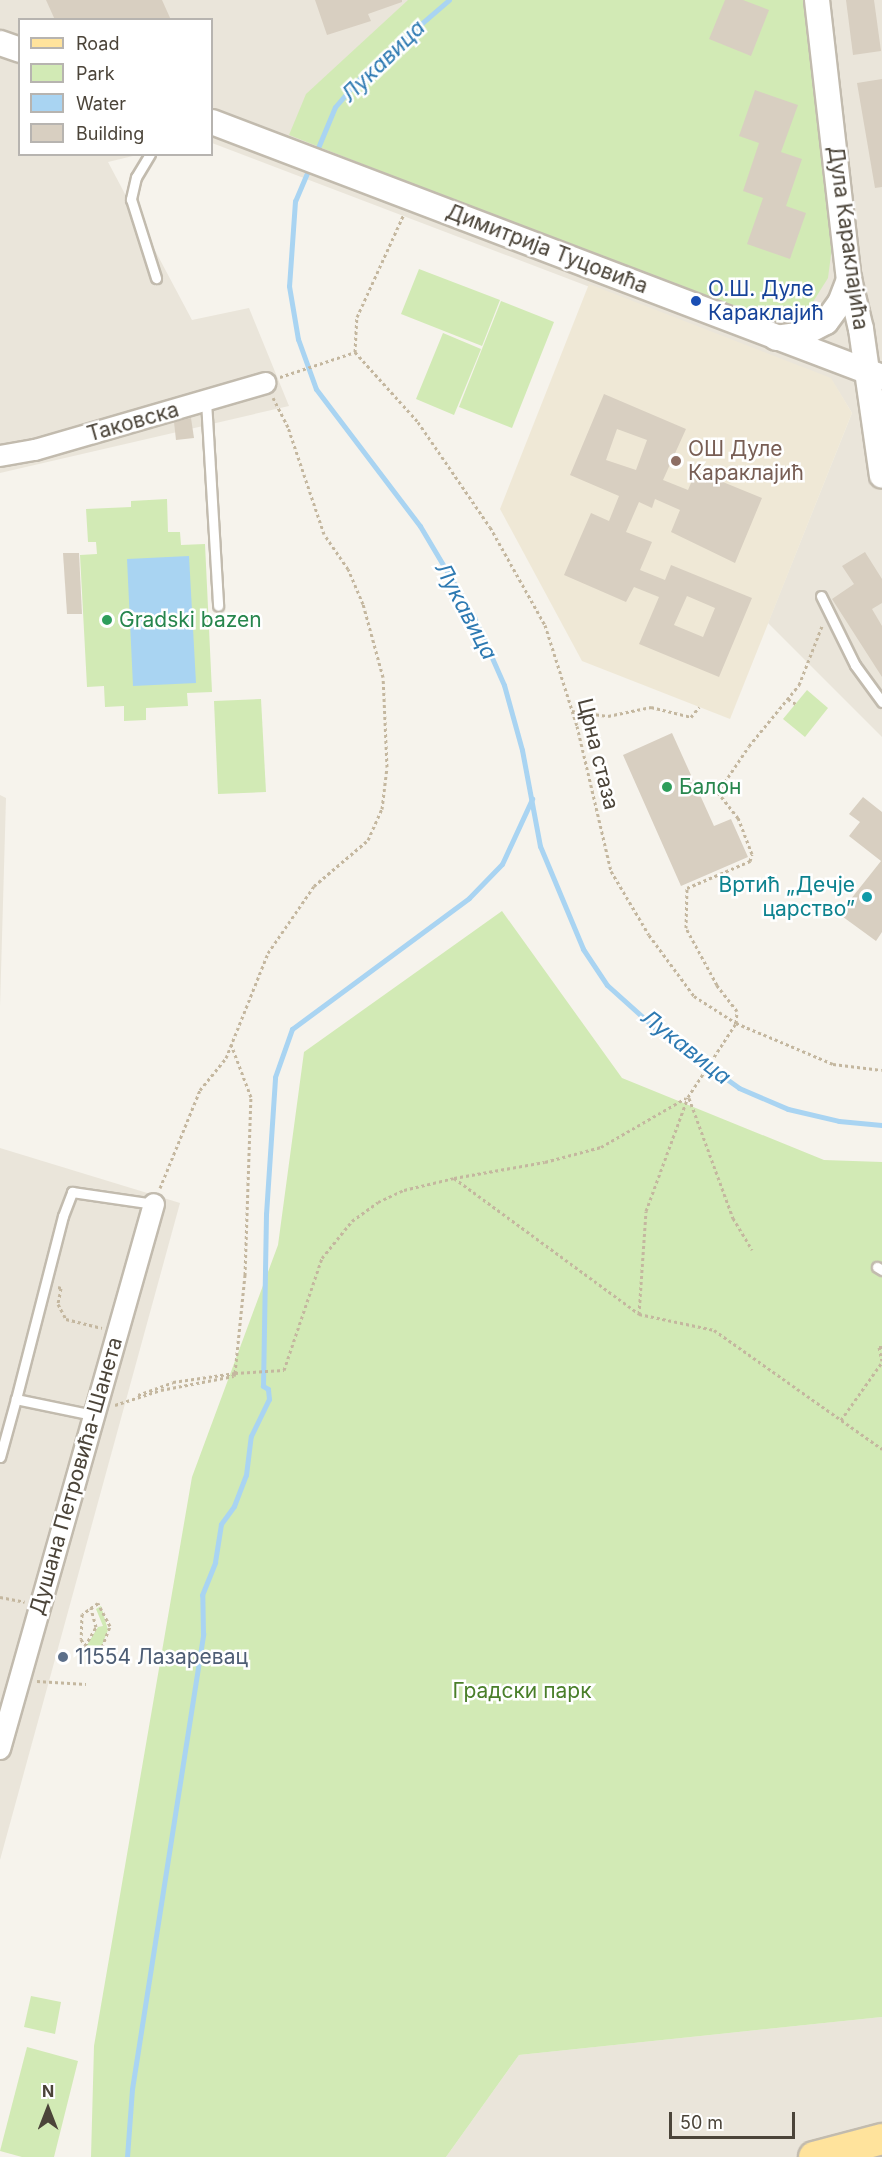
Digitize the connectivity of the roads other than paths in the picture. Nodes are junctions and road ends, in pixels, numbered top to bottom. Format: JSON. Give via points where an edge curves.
{"nodes":[{"id":1,"x":817,"y":0,"type":"edge"},
{"id":2,"x":0,"y":43,"type":"edge"},
{"id":3,"x":18,"y":49,"type":"edge"},
{"id":4,"x":213,"y":122,"type":"edge"},
{"id":5,"x":149,"y":156,"type":"edge"},
{"id":6,"x":156,"y":278,"type":"dead end"},
{"id":7,"x":849,"y":279,"type":"junction"},
{"id":8,"x":776,"y":338,"type":"junction"},
{"id":9,"x":875,"y":374,"type":"edge"},
{"id":10,"x":265,"y":383,"type":"road end"},
{"id":11,"x":206,"y":401,"type":"junction"},
{"id":12,"x":0,"y":456,"type":"edge"},
{"id":13,"x":882,"y":476,"type":"edge"},
{"id":14,"x":821,"y":596,"type":"dead end"},
{"id":15,"x":218,"y":606,"type":"dead end"},
{"id":16,"x":882,"y":702,"type":"edge"},
{"id":17,"x":154,"y":1204,"type":"joint"},
{"id":18,"x":15,"y":1399,"type":"junction"},
{"id":19,"x":93,"y":1415,"type":"junction"},
{"id":20,"x":0,"y":1457,"type":"edge"},
{"id":21,"x":0,"y":1749,"type":"edge"},
{"id":22,"x":882,"y":2139,"type":"edge"},
{"id":23,"x":814,"y":2157,"type":"edge"}],
"edges":[{"from":1,"to":7,"type":"street","name":"Дула Караклајића"},
{"from":2,"to":3,"type":"street"},
{"from":4,"to":8,"type":"street","name":"Димитрија Туцовића"},
{"from":5,"to":6,"type":"lane","via":[[136,177],[131,199]]},
{"from":7,"to":8,"type":"street","via":[[840,303],[826,322],[803,333]]},
{"from":7,"to":9,"type":"street","name":"Дула Караклајића"},
{"from":8,"to":9,"type":"street","name":"Димитрија Туцовића"},
{"from":9,"to":13,"type":"street","name":"Дула Караклајића"},
{"from":10,"to":11,"type":"street","name":"Таковска"},
{"from":11,"to":12,"type":"street","name":"Таковска","via":[[35,450]]},
{"from":11,"to":15,"type":"lane"},
{"from":14,"to":16,"type":"lane","via":[[855,665]]},
{"from":17,"to":18,"type":"lane","via":[[72,1192]]},
{"from":17,"to":19,"type":"street","name":"Душана Петровића-Шанета"},
{"from":18,"to":19,"type":"lane"},
{"from":18,"to":20,"type":"lane"},
{"from":19,"to":21,"type":"street","name":"Душана Петровића-Шанета"},
{"from":22,"to":23,"type":"main road"}]}
